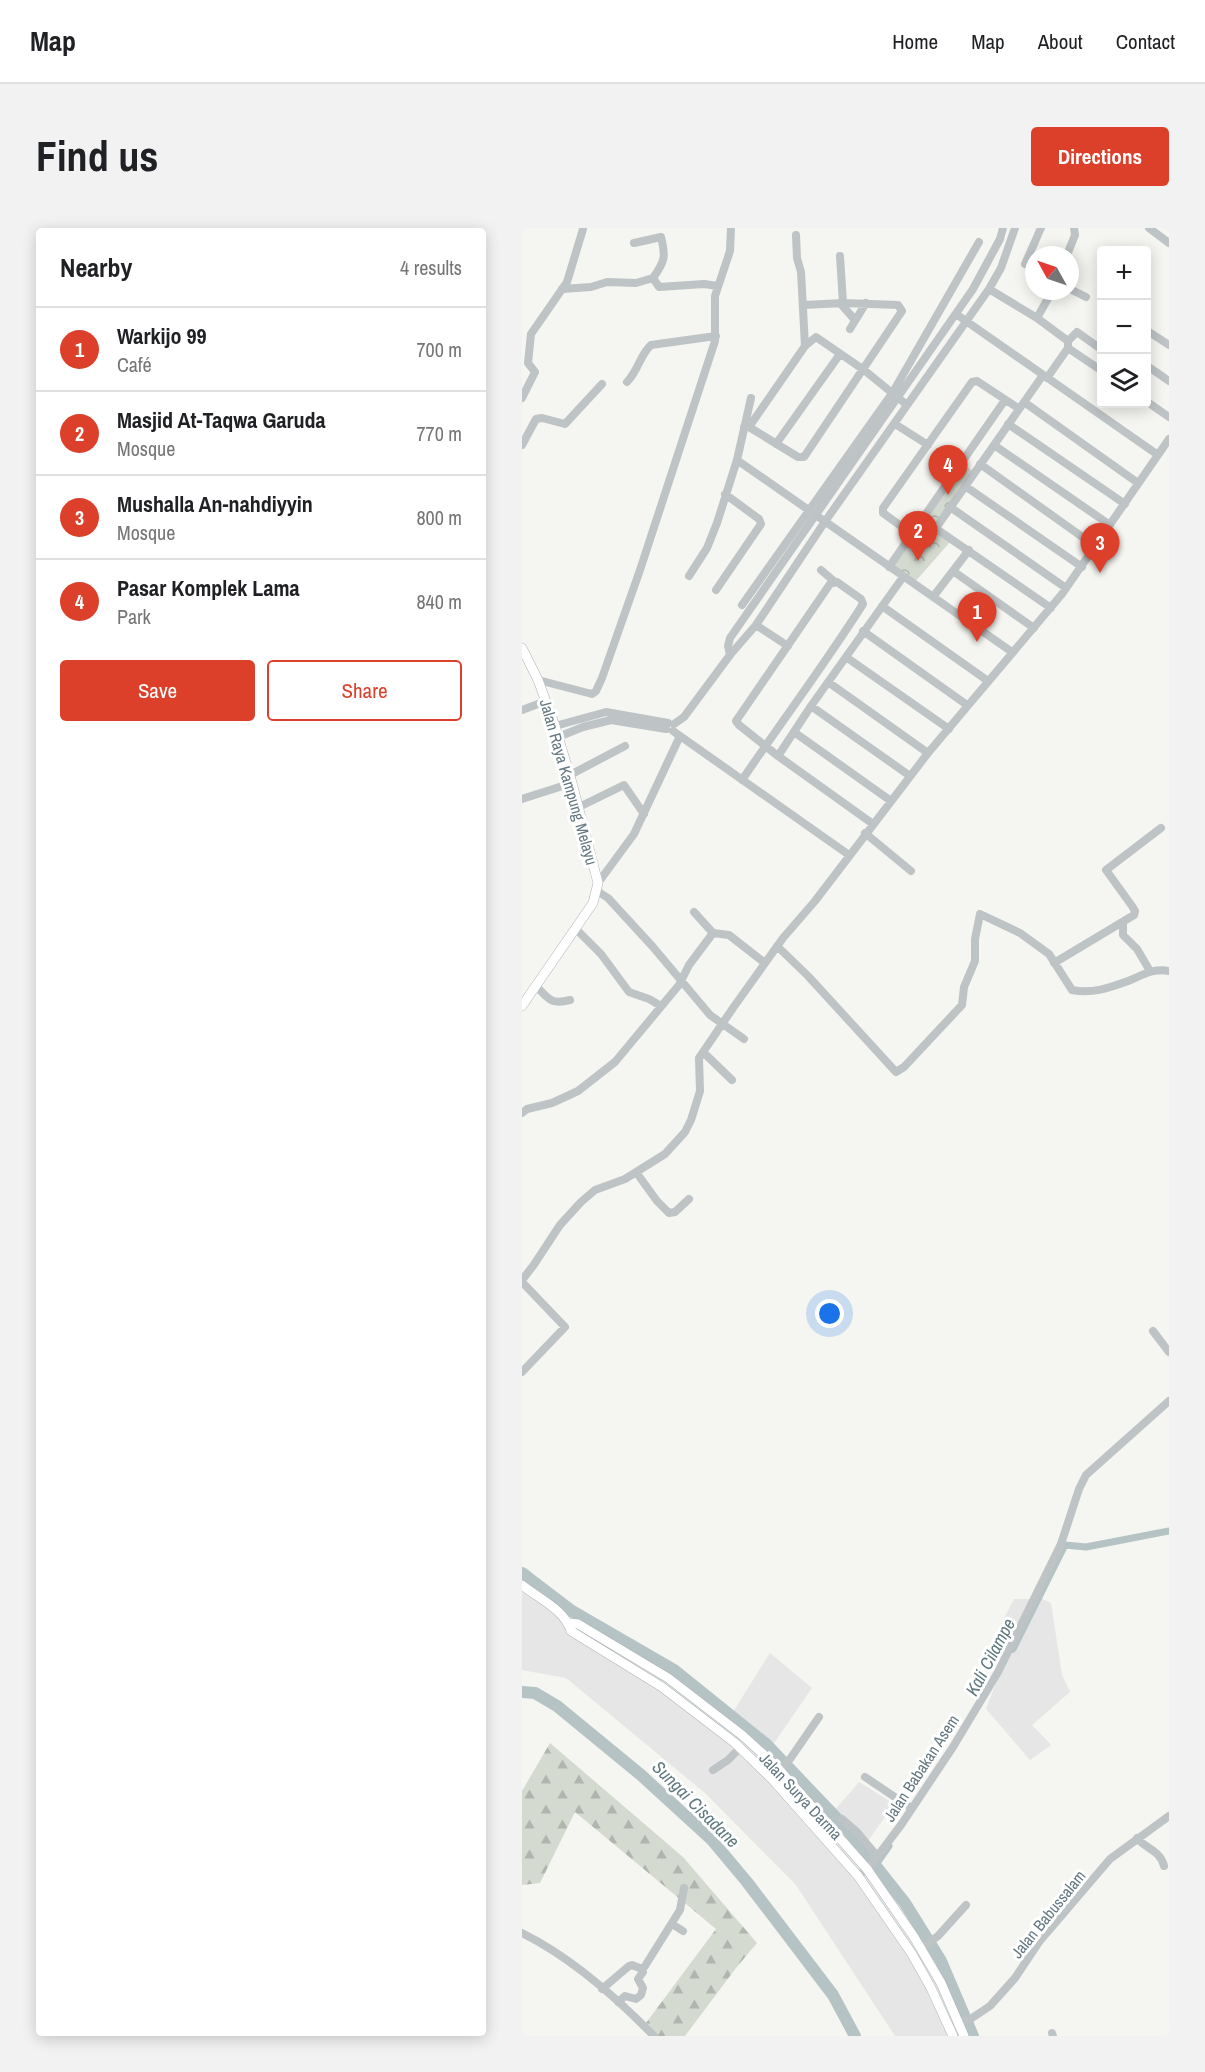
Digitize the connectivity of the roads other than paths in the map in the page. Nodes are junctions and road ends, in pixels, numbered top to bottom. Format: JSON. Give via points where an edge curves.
{"nodes":[{"id":1,"x":732,"y":228,"type":"edge"},
{"id":2,"x":1003,"y":228,"type":"edge"},
{"id":3,"x":1015,"y":228,"type":"edge"},
{"id":4,"x":1041,"y":228,"type":"edge"},
{"id":5,"x":1074,"y":228,"type":"edge"},
{"id":6,"x":1149,"y":228,"type":"edge"},
{"id":7,"x":583,"y":229,"type":"edge"},
{"id":8,"x":796,"y":235,"type":"dead end"},
{"id":9,"x":980,"y":242,"type":"dead end"},
{"id":10,"x":634,"y":243,"type":"dead end"},
{"id":11,"x":1169,"y":243,"type":"edge"},
{"id":12,"x":1033,"y":246,"type":"edge"},
{"id":13,"x":1071,"y":246,"type":"edge"},
{"id":14,"x":840,"y":256,"type":"dead end"},
{"id":15,"x":653,"y":278,"type":"junction"},
{"id":16,"x":718,"y":286,"type":"junction"},
{"id":17,"x":562,"y":289,"type":"junction"},
{"id":18,"x":989,"y":289,"type":"junction"},
{"id":19,"x":1079,"y":294,"type":"edge"},
{"id":20,"x":1086,"y":297,"type":"dead end"},
{"id":21,"x":1047,"y":300,"type":"edge"},
{"id":22,"x":842,"y":303,"type":"junction"},
{"id":23,"x":866,"y":303,"type":"junction"},
{"id":24,"x":804,"y":305,"type":"junction"},
{"id":25,"x":956,"y":314,"type":"junction"},
{"id":26,"x":1036,"y":318,"type":"junction"},
{"id":27,"x":855,"y":320,"type":"junction"},
{"id":28,"x":965,"y":322,"type":"junction"},
{"id":29,"x":804,"y":325,"type":"junction"},
{"id":30,"x":850,"y":329,"type":"dead end"},
{"id":31,"x":1151,"y":333,"type":"edge"},
{"id":32,"x":716,"y":336,"type":"junction"},
{"id":33,"x":816,"y":338,"type":"junction"},
{"id":34,"x":1068,"y":344,"type":"junction"},
{"id":35,"x":1169,"y":345,"type":"edge"},
{"id":36,"x":805,"y":346,"type":"junction"},
{"id":37,"x":1097,"y":346,"type":"edge"},
{"id":38,"x":840,"y":354,"type":"junction"},
{"id":39,"x":1097,"y":368,"type":"edge"},
{"id":40,"x":1151,"y":368,"type":"edge"},
{"id":41,"x":864,"y":370,"type":"junction"},
{"id":42,"x":1045,"y":377,"type":"junction"},
{"id":43,"x":1169,"y":381,"type":"edge"},
{"id":44,"x":627,"y":382,"type":"dead end"},
{"id":45,"x":602,"y":384,"type":"dead end"},
{"id":46,"x":896,"y":395,"type":"junction"},
{"id":47,"x":522,"y":398,"type":"edge"},
{"id":48,"x":751,"y":398,"type":"dead end"},
{"id":49,"x":1005,"y":400,"type":"junction"},
{"id":50,"x":907,"y":405,"type":"junction"},
{"id":51,"x":1021,"y":405,"type":"junction"},
{"id":52,"x":1151,"y":405,"type":"edge"},
{"id":53,"x":1169,"y":417,"type":"edge"},
{"id":54,"x":895,"y":424,"type":"junction"},
{"id":55,"x":1008,"y":424,"type":"junction"},
{"id":56,"x":747,"y":427,"type":"junction"},
{"id":57,"x":1169,"y":439,"type":"edge"},
{"id":58,"x":776,"y":444,"type":"junction"},
{"id":59,"x":522,"y":445,"type":"edge"},
{"id":60,"x":928,"y":445,"type":"junction"},
{"id":61,"x":993,"y":445,"type":"junction"},
{"id":62,"x":1158,"y":455,"type":"junction"},
{"id":63,"x":737,"y":460,"type":"junction"},
{"id":64,"x":980,"y":464,"type":"junction"},
{"id":65,"x":1138,"y":483,"type":"junction"},
{"id":66,"x":964,"y":486,"type":"junction"},
{"id":67,"x":725,"y":494,"type":"junction"},
{"id":68,"x":1125,"y":504,"type":"junction"},
{"id":69,"x":950,"y":507,"type":"junction"},
{"id":70,"x":812,"y":513,"type":"junction"},
{"id":71,"x":922,"y":519,"type":"junction"},
{"id":72,"x":824,"y":523,"type":"junction"},
{"id":73,"x":1110,"y":525,"type":"junction"},
{"id":74,"x":936,"y":528,"type":"junction"},
{"id":75,"x":912,"y":534,"type":"junction"},
{"id":76,"x":1095,"y":546,"type":"junction"},
{"id":77,"x":969,"y":550,"type":"junction"},
{"id":78,"x":889,"y":567,"type":"junction"},
{"id":79,"x":1082,"y":567,"type":"junction"},
{"id":80,"x":821,"y":570,"type":"dead end"},
{"id":81,"x":953,"y":571,"type":"junction"},
{"id":82,"x":689,"y":576,"type":"dead end"},
{"id":83,"x":903,"y":577,"type":"junction"},
{"id":84,"x":835,"y":582,"type":"junction"},
{"id":85,"x":1066,"y":588,"type":"junction"},
{"id":86,"x":716,"y":590,"type":"dead end"},
{"id":87,"x":933,"y":597,"type":"junction"},
{"id":88,"x":742,"y":605,"type":"dead end"},
{"id":89,"x":882,"y":606,"type":"junction"},
{"id":90,"x":1051,"y":608,"type":"junction"},
{"id":91,"x":756,"y":625,"type":"junction"},
{"id":92,"x":1034,"y":628,"type":"junction"},
{"id":93,"x":845,"y":629,"type":"junction"},
{"id":94,"x":861,"y":635,"type":"junction"},
{"id":95,"x":788,"y":646,"type":"junction"},
{"id":96,"x":522,"y":648,"type":"edge"},
{"id":97,"x":1012,"y":652,"type":"junction"},
{"id":98,"x":730,"y":655,"type":"junction"},
{"id":99,"x":846,"y":657,"type":"junction"},
{"id":100,"x":538,"y":680,"type":"junction"},
{"id":101,"x":988,"y":681,"type":"junction"},
{"id":102,"x":828,"y":682,"type":"junction"},
{"id":103,"x":546,"y":701,"type":"junction"},
{"id":104,"x":967,"y":705,"type":"junction"},
{"id":105,"x":811,"y":706,"type":"junction"},
{"id":106,"x":522,"y":710,"type":"edge"},
{"id":107,"x":555,"y":726,"type":"junction"},
{"id":108,"x":672,"y":729,"type":"junction"},
{"id":109,"x":949,"y":729,"type":"junction"},
{"id":110,"x":794,"y":732,"type":"junction"},
{"id":111,"x":558,"y":736,"type":"junction"},
{"id":112,"x":625,"y":746,"type":"dead end"},
{"id":113,"x":765,"y":746,"type":"junction"},
{"id":114,"x":928,"y":753,"type":"junction"},
{"id":115,"x":778,"y":756,"type":"junction"},
{"id":116,"x":910,"y":776,"type":"junction"},
{"id":117,"x":571,"y":779,"type":"junction"},
{"id":118,"x":742,"y":780,"type":"junction"},
{"id":119,"x":522,"y":799,"type":"edge"},
{"id":120,"x":891,"y":801,"type":"junction"},
{"id":121,"x":579,"y":807,"type":"junction"},
{"id":122,"x":644,"y":814,"type":"junction"},
{"id":123,"x":873,"y":824,"type":"junction"},
{"id":124,"x":1161,"y":828,"type":"dead end"},
{"id":125,"x":865,"y":833,"type":"junction"},
{"id":126,"x":849,"y":855,"type":"junction"},
{"id":127,"x":911,"y":871,"type":"dead end"},
{"id":128,"x":598,"y":887,"type":"junction"},
{"id":129,"x":694,"y":912,"type":"dead end"},
{"id":130,"x":1123,"y":922,"type":"junction"},
{"id":131,"x":576,"y":929,"type":"junction"},
{"id":132,"x":713,"y":933,"type":"junction"},
{"id":133,"x":777,"y":946,"type":"junction"},
{"id":134,"x":765,"y":963,"type":"junction"},
{"id":135,"x":1054,"y":963,"type":"junction"},
{"id":136,"x":1150,"y":971,"type":"junction"},
{"id":137,"x":1169,"y":971,"type":"edge"},
{"id":138,"x":681,"y":980,"type":"junction"},
{"id":139,"x":536,"y":986,"type":"junction"},
{"id":140,"x":570,"y":1000,"type":"dead end"},
{"id":141,"x":522,"y":1006,"type":"edge"},
{"id":142,"x":661,"y":1006,"type":"junction"},
{"id":143,"x":723,"y":1024,"type":"junction"},
{"id":144,"x":744,"y":1039,"type":"dead end"},
{"id":145,"x":704,"y":1052,"type":"junction"},
{"id":146,"x":732,"y":1080,"type":"dead end"},
{"id":147,"x":524,"y":1108,"type":"edge"},
{"id":148,"x":636,"y":1173,"type":"junction"},
{"id":149,"x":689,"y":1199,"type":"dead end"},
{"id":150,"x":522,"y":1281,"type":"edge"},
{"id":151,"x":1153,"y":1331,"type":"dead end"},
{"id":152,"x":1169,"y":1352,"type":"edge"},
{"id":153,"x":522,"y":1372,"type":"edge"},
{"id":154,"x":1169,"y":1401,"type":"edge"},
{"id":155,"x":522,"y":1585,"type":"edge"},
{"id":156,"x":569,"y":1623,"type":"junction"},
{"id":157,"x":819,"y":1717,"type":"dead end"},
{"id":158,"x":740,"y":1748,"type":"junction"},
{"id":159,"x":781,"y":1769,"type":"junction"},
{"id":160,"x":714,"y":1770,"type":"dead end"},
{"id":161,"x":865,"y":1777,"type":"dead end"},
{"id":162,"x":911,"y":1808,"type":"junction"},
{"id":163,"x":1169,"y":1816,"type":"edge"},
{"id":164,"x":843,"y":1828,"type":"junction"},
{"id":165,"x":1137,"y":1838,"type":"junction"},
{"id":166,"x":877,"y":1857,"type":"junction"},
{"id":167,"x":1164,"y":1866,"type":"dead end"},
{"id":168,"x":868,"y":1867,"type":"junction"},
{"id":169,"x":858,"y":1876,"type":"junction"},
{"id":170,"x":684,"y":1888,"type":"dead end"},
{"id":171,"x":966,"y":1905,"type":"dead end"},
{"id":172,"x":672,"y":1924,"type":"junction"},
{"id":173,"x":682,"y":1931,"type":"dead end"},
{"id":174,"x":522,"y":1933,"type":"edge"},
{"id":175,"x":922,"y":1947,"type":"junction"},
{"id":176,"x":642,"y":1969,"type":"junction"},
{"id":177,"x":602,"y":1989,"type":"junction"},
{"id":178,"x":618,"y":2002,"type":"junction"},
{"id":179,"x":960,"y":2022,"type":"junction"},
{"id":180,"x":951,"y":2032,"type":"edge"},
{"id":181,"x":654,"y":2036,"type":"edge"},
{"id":182,"x":964,"y":2036,"type":"edge"}],
"edges":[{"from":1,"to":16,"type":"street","via":[[730,251]]},
{"from":2,"to":25,"type":"street","via":[[973,290]]},
{"from":3,"to":18,"type":"street"},
{"from":4,"to":12,"type":"street"},
{"from":5,"to":13,"type":"street"},
{"from":6,"to":11,"type":"street"},
{"from":7,"to":17,"type":"street"},
{"from":8,"to":24,"type":"street"},
{"from":9,"to":46,"type":"street"},
{"from":10,"to":15,"type":"street","via":[[661,237],[665,253]]},
{"from":14,"to":22,"type":"street"},
{"from":15,"to":16,"type":"street","via":[[659,287]]},
{"from":15,"to":17,"type":"street"},
{"from":16,"to":32,"type":"street"},
{"from":17,"to":47,"type":"street","via":[[531,334],[528,363],[535,374]]},
{"from":18,"to":26,"type":"street"},
{"from":18,"to":28,"type":"street"},
{"from":19,"to":20,"type":"street"},
{"from":21,"to":26,"type":"street"},
{"from":22,"to":23,"type":"street"},
{"from":22,"to":24,"type":"street"},
{"from":22,"to":27,"type":"street"},
{"from":23,"to":27,"type":"street"},
{"from":23,"to":41,"type":"street","via":[[898,305],[903,312]]},
{"from":24,"to":29,"type":"street"},
{"from":25,"to":28,"type":"street"},
{"from":25,"to":46,"type":"street"},
{"from":26,"to":34,"type":"street"},
{"from":27,"to":30,"type":"street"},
{"from":28,"to":42,"type":"street"},
{"from":28,"to":50,"type":"street"},
{"from":29,"to":33,"type":"street"},
{"from":29,"to":36,"type":"street"},
{"from":31,"to":35,"type":"street"},
{"from":32,"to":44,"type":"street","via":[[651,345]]},
{"from":32,"to":100,"type":"street","via":[[596,691],[588,694]]},
{"from":33,"to":36,"type":"street"},
{"from":33,"to":38,"type":"street"},
{"from":34,"to":37,"type":"street","via":[[1077,332]]},
{"from":34,"to":39,"type":"street"},
{"from":34,"to":42,"type":"street"},
{"from":36,"to":56,"type":"street"},
{"from":38,"to":41,"type":"street"},
{"from":38,"to":58,"type":"street"},
{"from":40,"to":43,"type":"street"},
{"from":41,"to":46,"type":"street"},
{"from":41,"to":58,"type":"street","via":[[804,456],[798,457]]},
{"from":42,"to":51,"type":"street"},
{"from":42,"to":62,"type":"street"},
{"from":45,"to":59,"type":"street","via":[[565,424],[536,419]]},
{"from":46,"to":50,"type":"street"},
{"from":46,"to":70,"type":"street"},
{"from":48,"to":56,"type":"street"},
{"from":49,"to":51,"type":"street"},
{"from":49,"to":60,"type":"street","via":[[974,380]]},
{"from":49,"to":71,"type":"street"},
{"from":50,"to":54,"type":"street"},
{"from":51,"to":55,"type":"street"},
{"from":51,"to":65,"type":"street"},
{"from":52,"to":53,"type":"street"},
{"from":54,"to":60,"type":"street"},
{"from":54,"to":72,"type":"street"},
{"from":55,"to":61,"type":"street"},
{"from":55,"to":68,"type":"street"},
{"from":56,"to":58,"type":"street"},
{"from":56,"to":63,"type":"street"},
{"from":57,"to":62,"type":"street"},
{"from":60,"to":75,"type":"street","via":[[882,510]]},
{"from":61,"to":64,"type":"street"},
{"from":61,"to":73,"type":"street"},
{"from":62,"to":65,"type":"street"},
{"from":63,"to":67,"type":"street"},
{"from":63,"to":70,"type":"street"},
{"from":64,"to":66,"type":"street"},
{"from":64,"to":76,"type":"street"},
{"from":65,"to":68,"type":"street"},
{"from":66,"to":69,"type":"street"},
{"from":66,"to":79,"type":"street"},
{"from":67,"to":82,"type":"street","via":[[711,539]]},
{"from":67,"to":86,"type":"street","via":[[761,524]]},
{"from":68,"to":73,"type":"street"},
{"from":69,"to":74,"type":"street"},
{"from":69,"to":85,"type":"street"},
{"from":70,"to":72,"type":"street"},
{"from":70,"to":88,"type":"street"},
{"from":70,"to":98,"type":"street","via":[[730,638]]},
{"from":71,"to":74,"type":"street"},
{"from":71,"to":75,"type":"street"},
{"from":72,"to":78,"type":"street"},
{"from":72,"to":91,"type":"street"},
{"from":73,"to":76,"type":"street"},
{"from":74,"to":77,"type":"street"},
{"from":75,"to":78,"type":"street"},
{"from":76,"to":79,"type":"street"},
{"from":77,"to":81,"type":"street"},
{"from":77,"to":90,"type":"street"},
{"from":78,"to":83,"type":"street"},
{"from":79,"to":85,"type":"street"},
{"from":80,"to":84,"type":"street"},
{"from":81,"to":87,"type":"street"},
{"from":81,"to":92,"type":"street"},
{"from":83,"to":87,"type":"street"},
{"from":83,"to":89,"type":"street"},
{"from":84,"to":93,"type":"street","via":[[864,602]]},
{"from":84,"to":95,"type":"street"},
{"from":85,"to":90,"type":"street"},
{"from":87,"to":97,"type":"street"},
{"from":89,"to":94,"type":"street"},
{"from":89,"to":101,"type":"street"},
{"from":90,"to":92,"type":"street"},
{"from":91,"to":95,"type":"street"},
{"from":91,"to":98,"type":"street"},
{"from":92,"to":97,"type":"street"},
{"from":93,"to":94,"type":"street"},
{"from":93,"to":113,"type":"street"},
{"from":94,"to":99,"type":"street"},
{"from":94,"to":104,"type":"street"},
{"from":95,"to":113,"type":"street","via":[[736,719]]},
{"from":96,"to":100,"type":"main road","name":"Jalan Raya Kampung Melayu"},
{"from":97,"to":101,"type":"street"},
{"from":98,"to":108,"type":"street"},
{"from":99,"to":102,"type":"street"},
{"from":99,"to":109,"type":"street"},
{"from":100,"to":103,"type":"main road","name":"Jalan Raya Kampung Melayu"},
{"from":101,"to":104,"type":"street"},
{"from":102,"to":105,"type":"street"},
{"from":102,"to":114,"type":"street"},
{"from":103,"to":106,"type":"street"},
{"from":103,"to":107,"type":"main road","name":"Jalan Raya Kampung Melayu"},
{"from":104,"to":109,"type":"street"},
{"from":105,"to":110,"type":"street"},
{"from":105,"to":116,"type":"street"},
{"from":107,"to":108,"type":"street","via":[[606,712]]},
{"from":107,"to":111,"type":"main road","name":"Jalan Raya Kampung Melayu"},
{"from":108,"to":111,"type":"street","via":[[611,720]]},
{"from":108,"to":118,"type":"street"},
{"from":108,"to":122,"type":"street"},
{"from":109,"to":114,"type":"street"},
{"from":110,"to":115,"type":"street"},
{"from":110,"to":120,"type":"street"},
{"from":111,"to":117,"type":"main road","name":"Jalan Raya Kampung Melayu"},
{"from":112,"to":117,"type":"street"},
{"from":113,"to":115,"type":"street"},
{"from":113,"to":118,"type":"street"},
{"from":114,"to":116,"type":"street"},
{"from":115,"to":123,"type":"street"},
{"from":116,"to":120,"type":"street"},
{"from":117,"to":119,"type":"street"},
{"from":117,"to":121,"type":"main road","name":"Jalan Raya Kampung Melayu"},
{"from":118,"to":126,"type":"street"},
{"from":120,"to":123,"type":"street"},
{"from":121,"to":122,"type":"street","via":[[624,785]]},
{"from":121,"to":128,"type":"main road","name":"Jalan Raya Kampung Melayu"},
{"from":122,"to":128,"type":"street"},
{"from":123,"to":125,"type":"street"},
{"from":124,"to":130,"type":"street","via":[[1106,870],[1135,911]]},
{"from":125,"to":126,"type":"street"},
{"from":125,"to":127,"type":"street"},
{"from":126,"to":133,"type":"street"},
{"from":128,"to":131,"type":"main road"},
{"from":128,"to":138,"type":"street"},
{"from":129,"to":132,"type":"street"},
{"from":130,"to":135,"type":"street"},
{"from":130,"to":136,"type":"street","via":[[1123,935]]},
{"from":131,"to":139,"type":"main road"},
{"from":131,"to":142,"type":"street","via":[[601,954],[629,992]]},
{"from":132,"to":134,"type":"street","via":[[729,935]]},
{"from":132,"to":138,"type":"street"},
{"from":133,"to":134,"type":"street"},
{"from":133,"to":135,"type":"street","via":[[896,1072],[962,1005],[964,987],[975,961],[980,914],[1020,933],[1049,954]]},
{"from":134,"to":143,"type":"street"},
{"from":135,"to":136,"type":"street","via":[[1069,988],[1081,992],[1104,989]]},
{"from":136,"to":137,"type":"street"},
{"from":138,"to":142,"type":"street"},
{"from":138,"to":143,"type":"street"},
{"from":139,"to":140,"type":"street","via":[[552,1001]]},
{"from":139,"to":141,"type":"main road"},
{"from":142,"to":147,"type":"street","via":[[615,1062],[586,1086],[552,1103]]},
{"from":143,"to":144,"type":"street"},
{"from":143,"to":145,"type":"street"},
{"from":145,"to":146,"type":"street"},
{"from":145,"to":148,"type":"street","via":[[699,1061],[700,1091],[685,1132],[665,1154]]},
{"from":148,"to":149,"type":"street","via":[[669,1213]]},
{"from":148,"to":150,"type":"street","via":[[595,1190],[581,1202],[560,1225]]},
{"from":150,"to":153,"type":"street","via":[[565,1328]]},
{"from":151,"to":152,"type":"street"},
{"from":154,"to":162,"type":"street","name":"Jalan Babakan Asem","via":[[1086,1475],[1061,1544],[998,1672]]},
{"from":155,"to":156,"type":"main road","name":"Jalan Surya Darma"},
{"from":156,"to":158,"type":"main road","name":"Jalan Surya Darma","via":[[571,1631],[662,1687]]},
{"from":156,"to":159,"type":"main road","name":"Jalan Surya Darma","via":[[578,1624],[668,1678]]},
{"from":157,"to":159,"type":"street"},
{"from":158,"to":160,"type":"street"},
{"from":158,"to":169,"type":"main road","name":"Jalan Surya Darma"},
{"from":159,"to":164,"type":"main road","name":"Jalan Surya Darma"},
{"from":161,"to":162,"type":"street"},
{"from":162,"to":166,"type":"street","name":"Jalan Babakan Asem"},
{"from":163,"to":165,"type":"street","name":"Jalan Babussalam"},
{"from":164,"to":166,"type":"street","via":[[857,1832]]},
{"from":164,"to":168,"type":"main road","name":"Jalan Surya Darma"},
{"from":165,"to":167,"type":"street","via":[[1159,1855]]},
{"from":165,"to":179,"type":"street","name":"Jalan Babussalam","via":[[1110,1859],[999,1998]]},
{"from":166,"to":168,"type":"street","name":"Jalan Babakan Asem"},
{"from":168,"to":169,"type":"street","name":"Jalan Babakan Asem"},
{"from":168,"to":175,"type":"main road","name":"Jalan Surya Darma"},
{"from":169,"to":180,"type":"main road","name":"Jalan Surya Darma","via":[[912,1954]]},
{"from":170,"to":172,"type":"street","via":[[680,1910]]},
{"from":171,"to":175,"type":"street","via":[[945,1930]]},
{"from":172,"to":173,"type":"street"},
{"from":172,"to":176,"type":"street"},
{"from":174,"to":177,"type":"street","via":[[542,1943]]},
{"from":175,"to":179,"type":"main road","name":"Jalan Surya Darma"},
{"from":176,"to":177,"type":"street","via":[[629,1966]]},
{"from":176,"to":178,"type":"street","via":[[638,1979],[643,1988],[641,1995],[636,1999],[625,1996]]},
{"from":177,"to":178,"type":"street"},
{"from":178,"to":181,"type":"street"},
{"from":179,"to":180,"type":"street","name":"Jalan Babussalam"},
{"from":179,"to":182,"type":"main road","name":"Jalan Surya Darma"}]}
